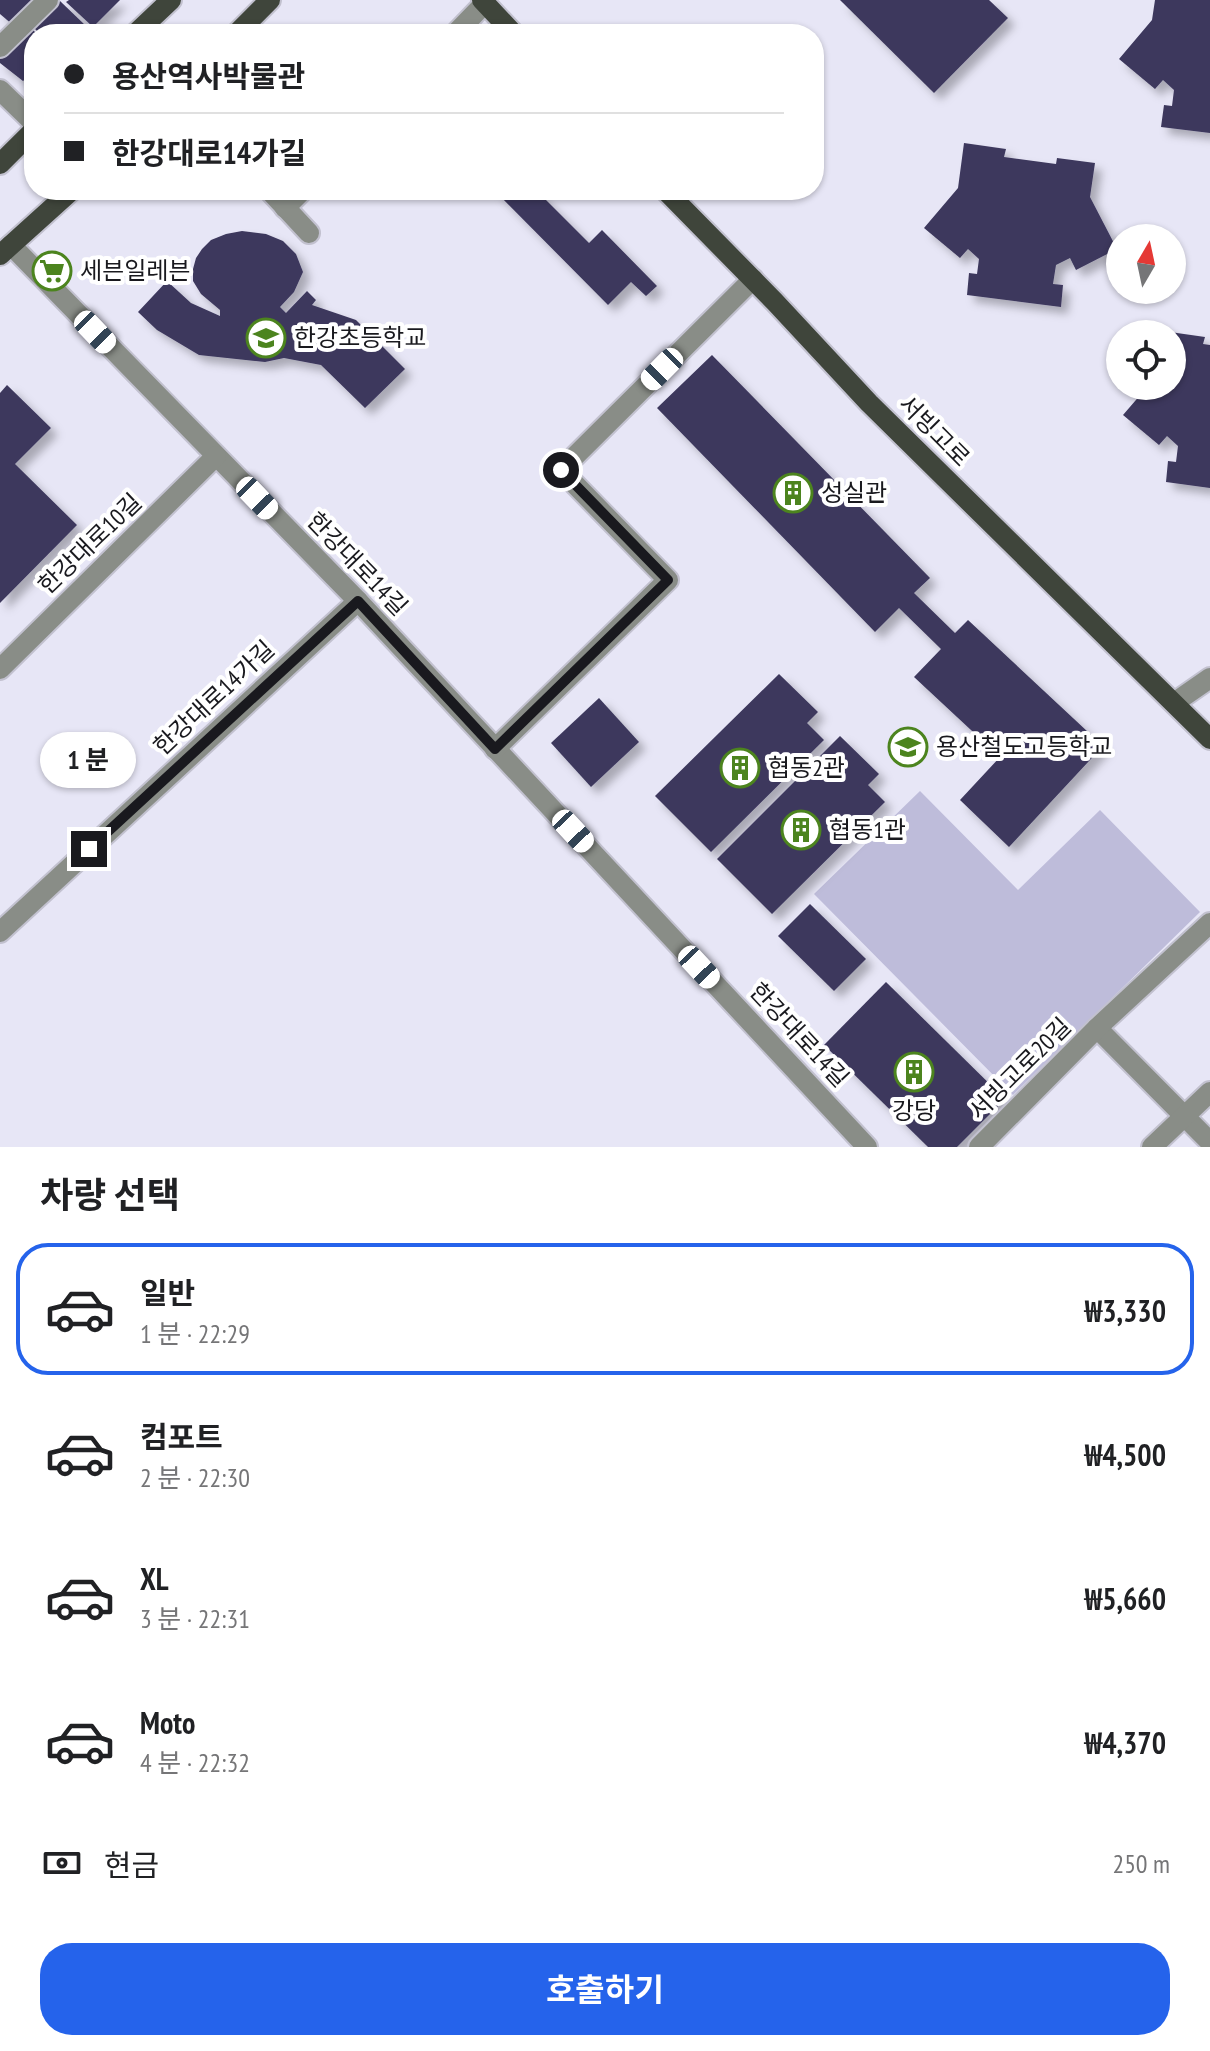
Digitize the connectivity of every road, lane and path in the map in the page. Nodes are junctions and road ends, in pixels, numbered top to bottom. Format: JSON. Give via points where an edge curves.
{"nodes":[{"id":1,"x":48,"y":0,"type":"edge"},
{"id":2,"x":171,"y":0,"type":"edge"},
{"id":3,"x":270,"y":0,"type":"edge"},
{"id":4,"x":483,"y":2,"type":"edge"},
{"id":5,"x":146,"y":24,"type":"edge"},
{"id":6,"x":246,"y":24,"type":"edge"},
{"id":7,"x":464,"y":24,"type":"edge"},
{"id":8,"x":504,"y":24,"type":"edge"},
{"id":9,"x":0,"y":47,"type":"edge"},
{"id":10,"x":0,"y":90,"type":"edge"},
{"id":11,"x":24,"y":113,"type":"edge"},
{"id":12,"x":24,"y":140,"type":"edge"},
{"id":13,"x":0,"y":164,"type":"edge"},
{"id":14,"x":61,"y":200,"type":"edge"},
{"id":15,"x":278,"y":200,"type":"edge"},
{"id":16,"x":293,"y":200,"type":"edge"},
{"id":17,"x":675,"y":200,"type":"edge"},
{"id":18,"x":285,"y":208,"type":"junction"},
{"id":19,"x":309,"y":233,"type":"dead end"},
{"id":20,"x":5,"y":250,"type":"edge"},
{"id":21,"x":753,"y":279,"type":"junction"},
{"id":22,"x":216,"y":456,"type":"junction"},
{"id":23,"x":358,"y":601,"type":"junction"},
{"id":24,"x":0,"y":669,"type":"edge"},
{"id":25,"x":1210,"y":678,"type":"edge"},
{"id":26,"x":1174,"y":703,"type":"junction"},
{"id":27,"x":1210,"y":739,"type":"edge"},
{"id":28,"x":495,"y":749,"type":"junction"},
{"id":29,"x":1210,"y":923,"type":"edge"},
{"id":30,"x":0,"y":932,"type":"edge"},
{"id":31,"x":1097,"y":1028,"type":"junction"},
{"id":32,"x":1210,"y":1092,"type":"edge"},
{"id":33,"x":1184,"y":1116,"type":"junction"},
{"id":34,"x":1210,"y":1142,"type":"edge"},
{"id":35,"x":867,"y":1147,"type":"edge"},
{"id":36,"x":979,"y":1147,"type":"edge"},
{"id":37,"x":1152,"y":1147,"type":"edge"}],
"edges":[{"from":1,"to":9,"type":"street"},
{"from":2,"to":5,"type":"main road"},
{"from":3,"to":6,"type":"main road"},
{"from":4,"to":7,"type":"street"},
{"from":4,"to":8,"type":"main road"},
{"from":10,"to":11,"type":"street"},
{"from":12,"to":13,"type":"main road"},
{"from":14,"to":20,"type":"main road"},
{"from":15,"to":18,"type":"street"},
{"from":16,"to":18,"type":"street"},
{"from":17,"to":21,"type":"main road","name":"서빙고로"},
{"from":18,"to":19,"type":"street"},
{"from":20,"to":22,"type":"street","name":"한강대로14길"},
{"from":21,"to":26,"type":"main road","name":"서빙고로","via":[[869,403]]},
{"from":21,"to":28,"type":"street","via":[[561,470],[668,580]]},
{"from":22,"to":23,"type":"street","name":"한강대로14길"},
{"from":22,"to":24,"type":"street","name":"한강대로10길"},
{"from":23,"to":28,"type":"street","name":"한강대로14길"},
{"from":23,"to":30,"type":"street","name":"한강대로14가길"},
{"from":25,"to":26,"type":"street"},
{"from":26,"to":27,"type":"main road","name":"서빙고로"},
{"from":28,"to":35,"type":"street","name":"한강대로14길"},
{"from":29,"to":31,"type":"street","name":"서빙고로20길"},
{"from":31,"to":33,"type":"street","name":"서빙고로20길"},
{"from":31,"to":36,"type":"street","name":"서빙고로20길"},
{"from":32,"to":33,"type":"street"},
{"from":33,"to":34,"type":"street","name":"서빙고로20길"},
{"from":33,"to":37,"type":"street"}]}
